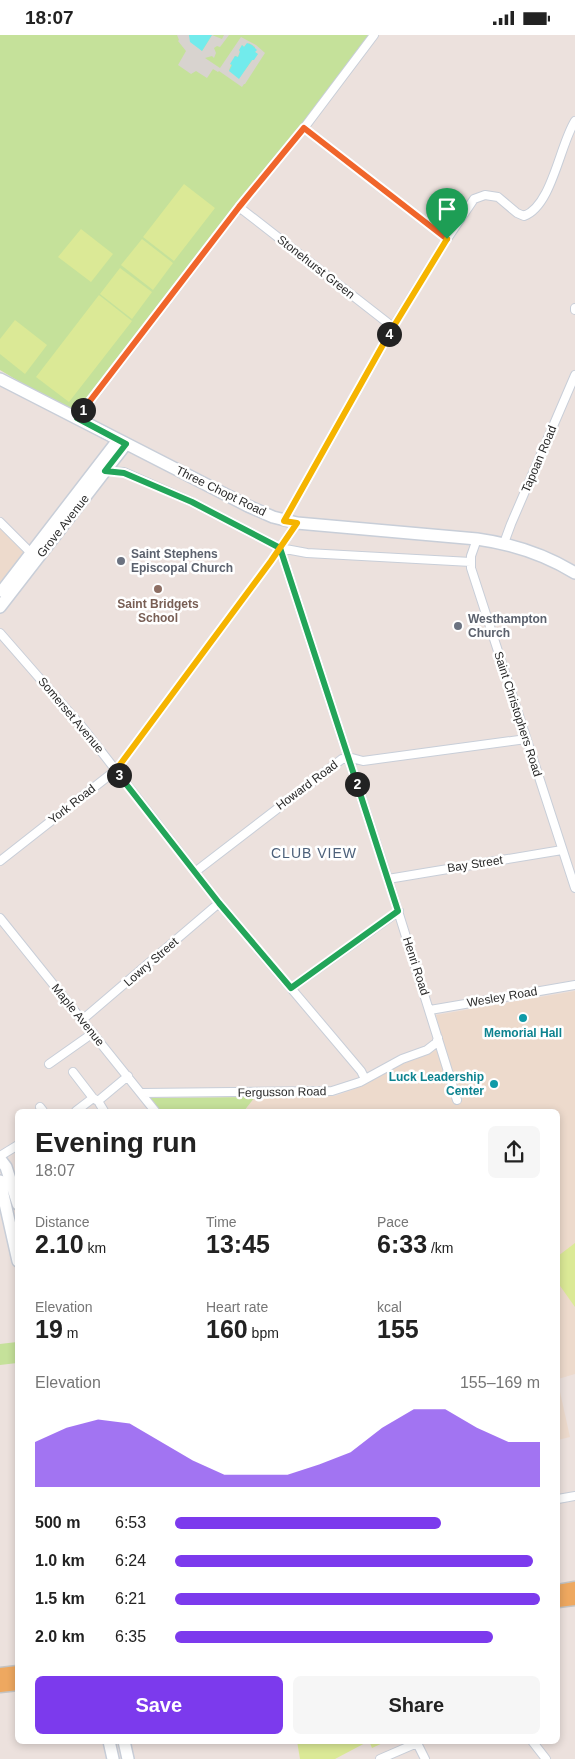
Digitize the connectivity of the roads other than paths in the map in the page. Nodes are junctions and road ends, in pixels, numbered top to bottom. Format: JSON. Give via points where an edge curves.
{"nodes":[{"id":1,"x":374,"y":35,"type":"edge"},
{"id":2,"x":575,"y":121,"type":"edge"},
{"id":3,"x":304,"y":128,"type":"junction"},
{"id":4,"x":239,"y":207,"type":"junction"},
{"id":5,"x":447,"y":239,"type":"junction"},
{"id":6,"x":393,"y":327,"type":"junction"},
{"id":7,"x":575,"y":375,"type":"edge"},
{"id":8,"x":0,"y":379,"type":"edge"},
{"id":9,"x":77,"y":418,"type":"junction"},
{"id":10,"x":122,"y":442,"type":"junction"},
{"id":11,"x":105,"y":471,"type":"junction"},
{"id":12,"x":284,"y":521,"type":"junction"},
{"id":13,"x":0,"y":522,"type":"edge"},
{"id":14,"x":297,"y":523,"type":"junction"},
{"id":15,"x":477,"y":539,"type":"junction"},
{"id":16,"x":504,"y":543,"type":"junction"},
{"id":17,"x":280,"y":548,"type":"junction"},
{"id":18,"x":34,"y":556,"type":"junction"},
{"id":19,"x":471,"y":562,"type":"junction"},
{"id":20,"x":575,"y":573,"type":"edge"},
{"id":21,"x":0,"y":595,"type":"edge"},
{"id":22,"x":0,"y":607,"type":"edge"},
{"id":23,"x":0,"y":633,"type":"edge"},
{"id":24,"x":526,"y":739,"type":"junction"},
{"id":25,"x":349,"y":758,"type":"junction"},
{"id":26,"x":116,"y":770,"type":"junction"},
{"id":27,"x":562,"y":850,"type":"junction"},
{"id":28,"x":0,"y":861,"type":"edge"},
{"id":29,"x":195,"y":872,"type":"junction"},
{"id":30,"x":388,"y":879,"type":"junction"},
{"id":31,"x":575,"y":888,"type":"edge"},
{"id":32,"x":219,"y":903,"type":"junction"},
{"id":33,"x":398,"y":911,"type":"junction"},
{"id":34,"x":1,"y":920,"type":"edge"},
{"id":35,"x":575,"y":985,"type":"edge"},
{"id":36,"x":291,"y":988,"type":"junction"},
{"id":37,"x":430,"y":1009,"type":"junction"},
{"id":38,"x":82,"y":1020,"type":"junction"},
{"id":39,"x":93,"y":1033,"type":"junction"},
{"id":40,"x":438,"y":1038,"type":"junction"},
{"id":41,"x":49,"y":1064,"type":"dead end"},
{"id":42,"x":73,"y":1072,"type":"dead end"},
{"id":43,"x":128,"y":1076,"type":"junction"},
{"id":44,"x":365,"y":1079,"type":"junction"},
{"id":45,"x":142,"y":1093,"type":"junction"},
{"id":46,"x":96,"y":1099,"type":"junction"},
{"id":47,"x":456,"y":1101,"type":"dead end"},
{"id":48,"x":79,"y":1109,"type":"edge"},
{"id":49,"x":102,"y":1109,"type":"edge"},
{"id":50,"x":154,"y":1109,"type":"edge"},
{"id":51,"x":15,"y":1147,"type":"edge"},
{"id":52,"x":0,"y":1158,"type":"edge"},
{"id":53,"x":0,"y":1181,"type":"edge"},
{"id":54,"x":15,"y":1195,"type":"edge"},
{"id":55,"x":15,"y":1248,"type":"edge"},
{"id":56,"x":575,"y":1496,"type":"edge"},
{"id":57,"x":560,"y":1499,"type":"edge"},
{"id":58,"x":575,"y":1588,"type":"edge"},
{"id":59,"x":560,"y":1591,"type":"edge"},
{"id":60,"x":575,"y":1599,"type":"edge"},
{"id":61,"x":560,"y":1601,"type":"edge"},
{"id":62,"x":15,"y":1672,"type":"edge"},
{"id":63,"x":0,"y":1674,"type":"edge"},
{"id":64,"x":15,"y":1684,"type":"edge"},
{"id":65,"x":0,"y":1686,"type":"edge"},
{"id":66,"x":110,"y":1744,"type":"edge"},
{"id":67,"x":125,"y":1744,"type":"edge"},
{"id":68,"x":413,"y":1744,"type":"edge"},
{"id":69,"x":418,"y":1744,"type":"edge"},
{"id":70,"x":534,"y":1744,"type":"edge"},
{"id":71,"x":113,"y":1759,"type":"edge"},
{"id":72,"x":128,"y":1759,"type":"edge"},
{"id":73,"x":380,"y":1759,"type":"edge"},
{"id":74,"x":425,"y":1759,"type":"edge"},
{"id":75,"x":546,"y":1759,"type":"edge"}],
"edges":[{"from":1,"to":3,"type":"street"},
{"from":2,"to":5,"type":"street","via":[[556,173],[530,214],[516,213],[498,197],[485,195],[474,199]]},
{"from":3,"to":4,"type":"street"},
{"from":3,"to":5,"type":"street"},
{"from":4,"to":6,"type":"street","name":"Stonehurst Green"},
{"from":4,"to":9,"type":"street"},
{"from":5,"to":6,"type":"street"},
{"from":6,"to":12,"type":"street"},
{"from":7,"to":16,"type":"street","name":"Tapoan Road"},
{"from":8,"to":9,"type":"main road","name":"Three Chopt Road"},
{"from":9,"to":10,"type":"main road","name":"Three Chopt Road"},
{"from":10,"to":11,"type":"main road","name":"Grove Avenue"},
{"from":10,"to":12,"type":"main road","name":"Three Chopt Road"},
{"from":10,"to":18,"type":"main road","name":"Grove Avenue"},
{"from":11,"to":17,"type":"street","via":[[124,473],[192,502]]},
{"from":11,"to":18,"type":"main road","name":"Grove Avenue"},
{"from":12,"to":14,"type":"main road","name":"Three Chopt Road"},
{"from":13,"to":18,"type":"street"},
{"from":14,"to":15,"type":"main road","name":"Three Chopt Road"},
{"from":14,"to":17,"type":"street","name":"York Road"},
{"from":15,"to":16,"type":"main road","name":"Three Chopt Road"},
{"from":15,"to":19,"type":"street","name":"Saint Christophers Road"},
{"from":16,"to":20,"type":"main road","name":"Three Chopt Road","via":[[538,554]]},
{"from":17,"to":19,"type":"street","via":[[306,553]]},
{"from":17,"to":25,"type":"street","name":"Henri Road"},
{"from":17,"to":26,"type":"street","name":"York Road"},
{"from":18,"to":21,"type":"main road","name":"Grove Avenue"},
{"from":18,"to":22,"type":"main road","name":"Grove Avenue"},
{"from":19,"to":24,"type":"street","name":"Saint Christophers Road"},
{"from":23,"to":26,"type":"street","name":"Somerset Avenue","via":[[84,728]]},
{"from":24,"to":25,"type":"street","name":"Howard Road","via":[[363,761]]},
{"from":24,"to":27,"type":"street","name":"Saint Christophers Road"},
{"from":25,"to":29,"type":"street","name":"Howard Road","via":[[342,759],[322,773]]},
{"from":25,"to":30,"type":"street","name":"Henri Road"},
{"from":26,"to":28,"type":"street","name":"York Road"},
{"from":26,"to":29,"type":"street","name":"Somerset Avenue"},
{"from":27,"to":30,"type":"street","name":"Bay Street"},
{"from":27,"to":31,"type":"street","name":"Saint Christophers Road"},
{"from":29,"to":32,"type":"street","name":"Somerset Avenue"},
{"from":30,"to":33,"type":"street","name":"Henri Road"},
{"from":32,"to":36,"type":"street","name":"Somerset Avenue"},
{"from":32,"to":38,"type":"street","name":"Lowry Street"},
{"from":33,"to":36,"type":"street"},
{"from":33,"to":37,"type":"street","name":"Henri Road"},
{"from":34,"to":38,"type":"street","name":"Maple Avenue"},
{"from":35,"to":37,"type":"street","name":"Wesley Road"},
{"from":36,"to":44,"type":"street","name":"Somerset Avenue"},
{"from":37,"to":40,"type":"street","name":"Henri Road"},
{"from":38,"to":39,"type":"street","name":"Maple Avenue"},
{"from":39,"to":41,"type":"street"},
{"from":39,"to":43,"type":"street","name":"Maple Avenue"},
{"from":40,"to":44,"type":"street","name":"Fergusson Road","via":[[427,1051],[402,1059]]},
{"from":40,"to":47,"type":"street","name":"Henri Road"},
{"from":42,"to":46,"type":"street"},
{"from":43,"to":45,"type":"street","name":"Maple Avenue"},
{"from":43,"to":46,"type":"street"},
{"from":44,"to":45,"type":"street","name":"Fergusson Road","via":[[332,1091]]},
{"from":45,"to":50,"type":"street","name":"Maple Avenue"},
{"from":46,"to":48,"type":"street"},
{"from":46,"to":49,"type":"street"},
{"from":51,"to":52,"type":"street"},
{"from":52,"to":54,"type":"main road"},
{"from":53,"to":55,"type":"main road"},
{"from":56,"to":57,"type":"street"},
{"from":58,"to":59,"type":"main road"},
{"from":60,"to":61,"type":"main road"},
{"from":62,"to":63,"type":"main road"},
{"from":64,"to":65,"type":"main road"},
{"from":66,"to":71,"type":"main road"},
{"from":67,"to":72,"type":"main road"},
{"from":68,"to":73,"type":"street"},
{"from":69,"to":74,"type":"street"},
{"from":70,"to":75,"type":"street"}]}
